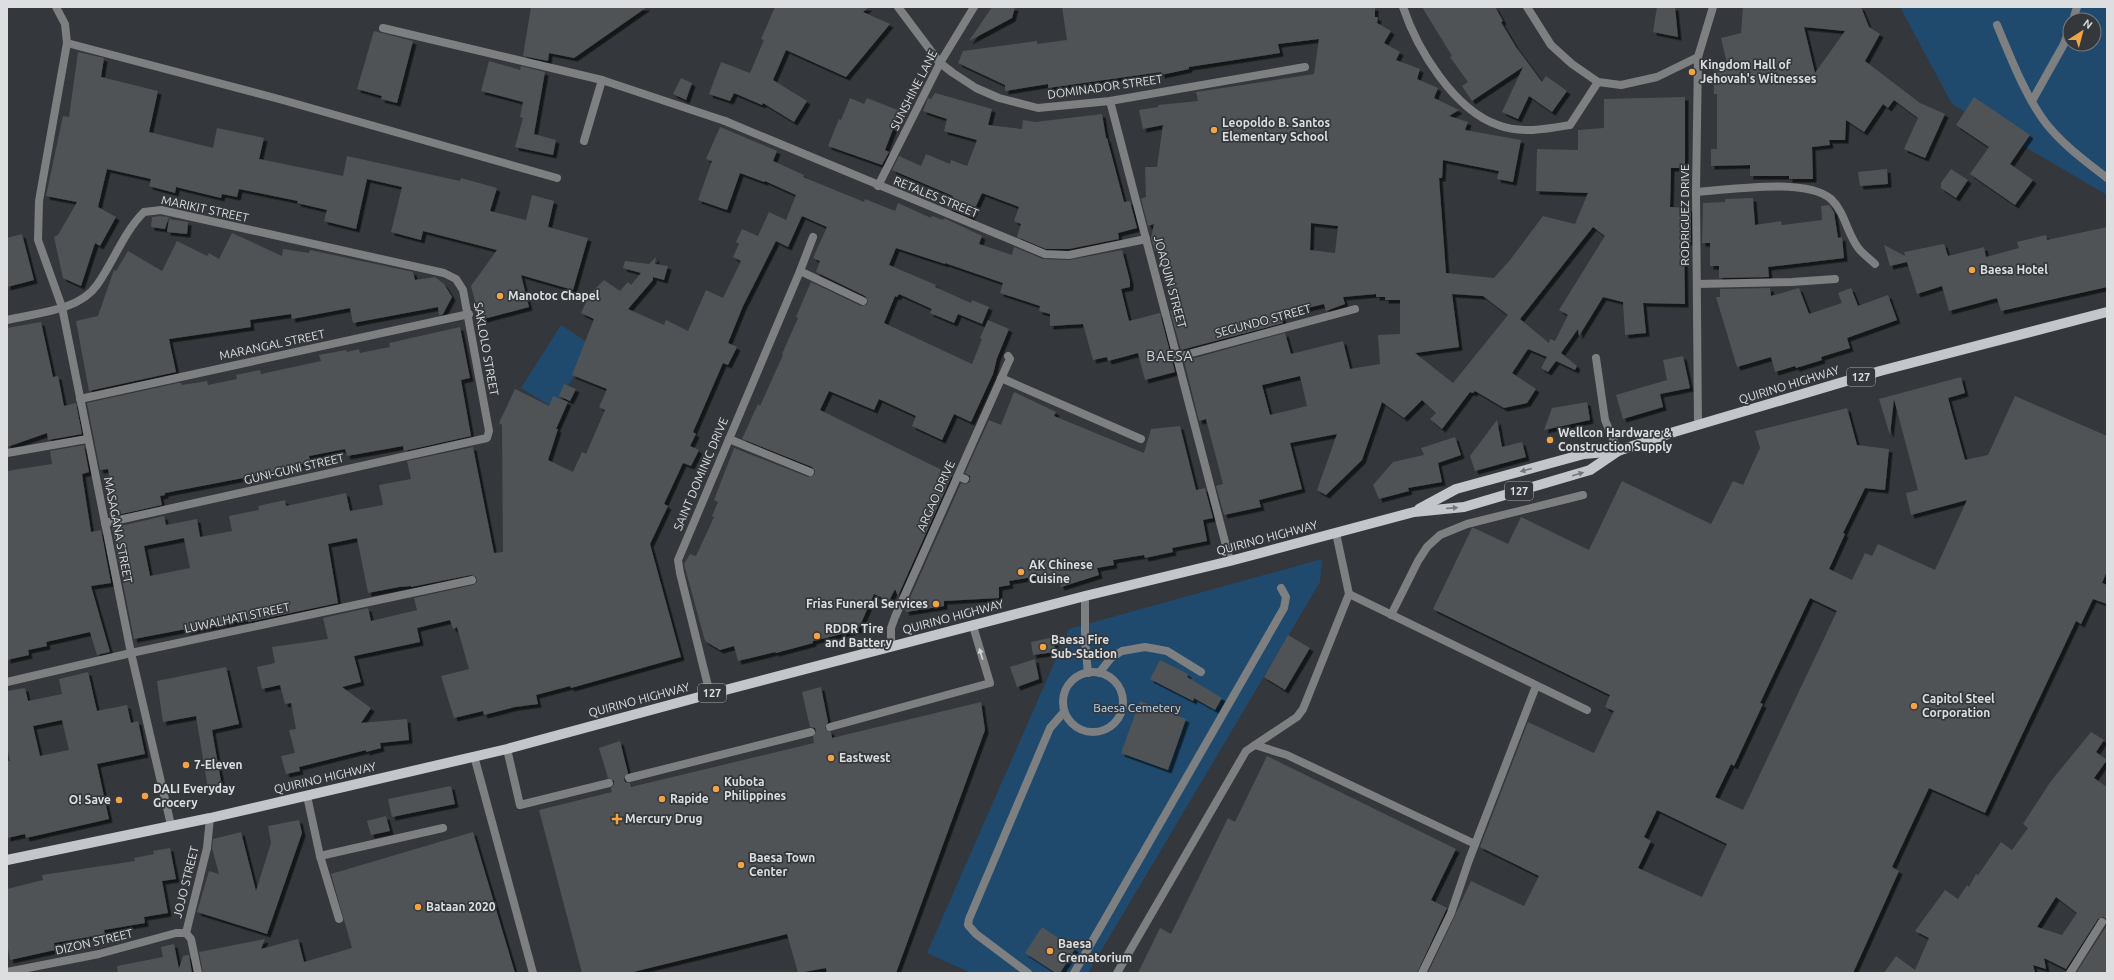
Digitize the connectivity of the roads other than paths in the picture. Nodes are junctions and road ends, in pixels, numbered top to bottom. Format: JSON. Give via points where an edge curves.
{"nodes":[{"id":1,"x":56,"y":7,"type":"edge"},
{"id":2,"x":898,"y":7,"type":"edge"},
{"id":3,"x":974,"y":7,"type":"edge"},
{"id":4,"x":1403,"y":7,"type":"edge"},
{"id":5,"x":1527,"y":7,"type":"edge"},
{"id":6,"x":1713,"y":7,"type":"edge"},
{"id":7,"x":1997,"y":25,"type":"dead end"},
{"id":8,"x":383,"y":28,"type":"dead end"},
{"id":9,"x":67,"y":43,"type":"junction"},
{"id":10,"x":2062,"y":48,"type":"edge"},
{"id":11,"x":1698,"y":58,"type":"junction"},
{"id":12,"x":940,"y":63,"type":"junction"},
{"id":13,"x":1305,"y":67,"type":"dead end"},
{"id":14,"x":602,"y":80,"type":"junction"},
{"id":15,"x":1598,"y":82,"type":"junction"},
{"id":16,"x":1110,"y":101,"type":"junction"},
{"id":17,"x":2032,"y":101,"type":"junction"},
{"id":18,"x":584,"y":141,"type":"dead end"},
{"id":19,"x":557,"y":178,"type":"dead end"},
{"id":20,"x":2107,"y":178,"type":"edge"},
{"id":21,"x":878,"y":186,"type":"junction"},
{"id":22,"x":1696,"y":192,"type":"junction"},
{"id":23,"x":813,"y":237,"type":"dead end"},
{"id":24,"x":1146,"y":239,"type":"junction"},
{"id":25,"x":1874,"y":264,"type":"dead end"},
{"id":26,"x":800,"y":271,"type":"junction"},
{"id":27,"x":444,"y":272,"type":"joint"},
{"id":28,"x":1834,"y":279,"type":"dead end"},
{"id":29,"x":1698,"y":284,"type":"junction"},
{"id":30,"x":863,"y":301,"type":"dead end"},
{"id":31,"x":62,"y":308,"type":"junction"},
{"id":32,"x":1355,"y":309,"type":"dead end"},
{"id":33,"x":2107,"y":312,"type":"edge"},
{"id":34,"x":469,"y":314,"type":"junction"},
{"id":35,"x":7,"y":320,"type":"edge"},
{"id":36,"x":1008,"y":356,"type":"dead end"},
{"id":37,"x":1177,"y":357,"type":"junction"},
{"id":38,"x":1596,"y":358,"type":"dead end"},
{"id":39,"x":1001,"y":378,"type":"junction"},
{"id":40,"x":80,"y":399,"type":"junction"},
{"id":41,"x":1698,"y":425,"type":"junction"},
{"id":42,"x":487,"y":438,"type":"joint"},
{"id":43,"x":88,"y":439,"type":"junction"},
{"id":44,"x":729,"y":439,"type":"junction"},
{"id":45,"x":1141,"y":439,"type":"dead end"},
{"id":46,"x":1618,"y":451,"type":"junction"},
{"id":47,"x":7,"y":453,"type":"edge"},
{"id":48,"x":810,"y":472,"type":"dead end"},
{"id":49,"x":1583,"y":495,"type":"dead end"},
{"id":50,"x":1414,"y":512,"type":"junction"},
{"id":51,"x":105,"y":523,"type":"junction"},
{"id":52,"x":1336,"y":533,"type":"junction"},
{"id":53,"x":1230,"y":561,"type":"junction"},
{"id":54,"x":472,"y":580,"type":"dead end"},
{"id":55,"x":1281,"y":588,"type":"dead end"},
{"id":56,"x":1348,"y":594,"type":"junction"},
{"id":57,"x":1085,"y":596,"type":"junction"},
{"id":58,"x":1391,"y":615,"type":"junction"},
{"id":59,"x":973,"y":626,"type":"junction"},
{"id":60,"x":891,"y":647,"type":"junction"},
{"id":61,"x":131,"y":653,"type":"junction"},
{"id":62,"x":1201,"y":672,"type":"dead end"},
{"id":63,"x":1088,"y":673,"type":"junction"},
{"id":64,"x":1100,"y":673,"type":"junction"},
{"id":65,"x":7,"y":682,"type":"edge"},
{"id":66,"x":1536,"y":686,"type":"junction"},
{"id":67,"x":710,"y":694,"type":"junction"},
{"id":68,"x":1587,"y":710,"type":"dead end"},
{"id":69,"x":1064,"y":712,"type":"junction"},
{"id":70,"x":830,"y":727,"type":"dead end"},
{"id":71,"x":811,"y":732,"type":"dead end"},
{"id":72,"x":1255,"y":745,"type":"junction"},
{"id":73,"x":508,"y":749,"type":"junction"},
{"id":74,"x":474,"y":756,"type":"junction"},
{"id":75,"x":629,"y":778,"type":"dead end"},
{"id":76,"x":609,"y":783,"type":"dead end"},
{"id":77,"x":307,"y":796,"type":"junction"},
{"id":78,"x":210,"y":818,"type":"junction"},
{"id":79,"x":170,"y":825,"type":"junction"},
{"id":80,"x":443,"y":828,"type":"dead end"},
{"id":81,"x":1475,"y":844,"type":"junction"},
{"id":82,"x":320,"y":856,"type":"junction"},
{"id":83,"x":7,"y":860,"type":"edge"},
{"id":84,"x":339,"y":919,"type":"dead end"},
{"id":85,"x":2102,"y":922,"type":"dead end"},
{"id":86,"x":186,"y":933,"type":"junction"},
{"id":87,"x":7,"y":972,"type":"edge"},
{"id":88,"x":198,"y":973,"type":"edge"},
{"id":89,"x":532,"y":973,"type":"edge"},
{"id":90,"x":1028,"y":973,"type":"edge"},
{"id":91,"x":1074,"y":973,"type":"edge"},
{"id":92,"x":1117,"y":973,"type":"edge"},
{"id":93,"x":1422,"y":973,"type":"edge"},
{"id":94,"x":2070,"y":973,"type":"edge"}],
"edges":[{"from":1,"to":9,"type":"street","via":[[65,24]]},
{"from":2,"to":12,"type":"street","name":"DOMINADOR STREET"},
{"from":3,"to":12,"type":"street","name":"SUNSHINE LANE"},
{"from":4,"to":15,"type":"street","via":[[1416,39],[1443,81],[1468,108],[1498,125],[1543,130],[1570,125]]},
{"from":5,"to":15,"type":"street","via":[[1551,45]]},
{"from":6,"to":11,"type":"street","name":"RODRIGUEZ DRIVE"},
{"from":7,"to":17,"type":"street"},
{"from":8,"to":14,"type":"street","name":"RETALES STREET"},
{"from":9,"to":19,"type":"street","via":[[279,98]]},
{"from":9,"to":31,"type":"street","name":"MASAGANA STREET","via":[[39,201],[38,240]]},
{"from":10,"to":17,"type":"street"},
{"from":11,"to":15,"type":"street","via":[[1657,77],[1621,85]]},
{"from":11,"to":22,"type":"street","name":"RODRIGUEZ DRIVE"},
{"from":12,"to":16,"type":"street","name":"DOMINADOR STREET","via":[[976,88],[1018,104],[1038,108]]},
{"from":12,"to":21,"type":"street","name":"SUNSHINE LANE"},
{"from":13,"to":16,"type":"street","name":"DOMINADOR STREET"},
{"from":14,"to":18,"type":"street"},
{"from":14,"to":21,"type":"street","name":"RETALES STREET","via":[[725,121]]},
{"from":16,"to":24,"type":"street","name":"JOAQUIN STREET"},
{"from":17,"to":20,"type":"street","via":[[2042,118],[2057,135]]},
{"from":21,"to":24,"type":"street","name":"RETALES STREET","via":[[1045,254],[1070,255]]},
{"from":22,"to":25,"type":"street","via":[[1782,186],[1819,192],[1830,199],[1839,210],[1859,249]]},
{"from":22,"to":29,"type":"street","name":"RODRIGUEZ DRIVE"},
{"from":23,"to":26,"type":"street","name":"SAINT DOMINIC DRIVE"},
{"from":24,"to":37,"type":"street","name":"JOAQUIN STREET"},
{"from":26,"to":30,"type":"street"},
{"from":26,"to":44,"type":"street","name":"SAINT DOMINIC DRIVE"},
{"from":27,"to":31,"type":"street","name":"MARIKIT STREET","via":[[160,210],[144,212],[132,224],[97,286],[81,299]]},
{"from":27,"to":34,"type":"street","name":"SAKLOLO STREET","via":[[456,279],[463,290]]},
{"from":28,"to":29,"type":"street"},
{"from":29,"to":41,"type":"street","name":"RODRIGUEZ DRIVE"},
{"from":31,"to":35,"type":"street","name":"MARIKIT STREET"},
{"from":31,"to":40,"type":"street","name":"MASAGANA STREET"},
{"from":32,"to":37,"type":"street","name":"SEGUNDO STREET"},
{"from":33,"to":41,"type":"main road","name":"QUIRINO HIGHWAY","number":"127","via":[[1880,371]]},
{"from":34,"to":40,"type":"street","name":"MARANGAL STREET"},
{"from":34,"to":42,"type":"street","name":"SAKLOLO STREET","via":[[489,431]]},
{"from":36,"to":39,"type":"street","name":"ARGAO DRIVE","via":[[1010,359]]},
{"from":37,"to":53,"type":"street","name":"JOAQUIN STREET"},
{"from":38,"to":46,"type":"street","via":[[1605,420]]},
{"from":39,"to":45,"type":"street"},
{"from":39,"to":60,"type":"street","name":"ARGAO DRIVE","via":[[962,478],[894,617]]},
{"from":40,"to":43,"type":"street","name":"MASAGANA STREET"},
{"from":41,"to":46,"type":"main road","name":"QUIRINO HIGHWAY","number":"127"},
{"from":42,"to":51,"type":"street","name":"GUNI-GUNI STREET"},
{"from":43,"to":47,"type":"street"},
{"from":43,"to":51,"type":"street","name":"MASAGANA STREET"},
{"from":44,"to":48,"type":"street"},
{"from":44,"to":67,"type":"street","name":"SAINT DOMINIC DRIVE","via":[[678,560]]},
{"from":46,"to":50,"type":"main road","name":"QUIRINO HIGHWAY","number":"127","one_way":true,"via":[[1584,454],[1456,489]]},
{"from":50,"to":46,"type":"main road","name":"QUIRINO HIGHWAY","number":"127","one_way":true,"via":[[1464,507],[1590,470]]},
{"from":49,"to":58,"type":"street","via":[[1467,524],[1440,535],[1427,547],[1418,561]]},
{"from":50,"to":52,"type":"main road","name":"QUIRINO HIGHWAY","number":"127"},
{"from":51,"to":61,"type":"street","name":"MASAGANA STREET"},
{"from":52,"to":53,"type":"main road","name":"QUIRINO HIGHWAY","number":"127"},
{"from":52,"to":56,"type":"street"},
{"from":53,"to":57,"type":"main road","name":"QUIRINO HIGHWAY","number":"127"},
{"from":54,"to":61,"type":"street","name":"LUWALHATI STREET"},
{"from":55,"to":91,"type":"street","via":[[1286,597],[1284,608]]},
{"from":56,"to":58,"type":"street"},
{"from":56,"to":72,"type":"street","via":[[1304,709],[1297,717]]},
{"from":57,"to":59,"type":"main road","name":"QUIRINO HIGHWAY","number":"127"},
{"from":57,"to":63,"type":"street"},
{"from":58,"to":66,"type":"street"},
{"from":59,"to":60,"type":"main road","name":"QUIRINO HIGHWAY","number":"127"},
{"from":70,"to":59,"type":"street","one_way":true,"via":[[990,682]]},
{"from":60,"to":67,"type":"main road","name":"QUIRINO HIGHWAY","number":"127"},
{"from":61,"to":65,"type":"street","name":"LUWALHATI STREET"},
{"from":61,"to":79,"type":"street","name":"MASAGANA STREET"},
{"from":62,"to":64,"type":"street","via":[[1166,651],[1145,647],[1122,651],[1111,658]]},
{"from":63,"to":64,"type":"street"},
{"from":63,"to":69,"type":"street","via":[[1078,676],[1064,692]]},
{"from":64,"to":69,"type":"street","via":[[1113,680],[1121,694],[1122,709],[1115,723],[1102,731],[1087,732],[1073,725]]},
{"from":66,"to":68,"type":"street"},
{"from":66,"to":81,"type":"street"},
{"from":67,"to":73,"type":"main road","name":"QUIRINO HIGHWAY","number":"127"},
{"from":69,"to":90,"type":"street","via":[[1050,728],[968,925],[976,934]]},
{"from":71,"to":75,"type":"street"},
{"from":72,"to":81,"type":"street","via":[[1287,755]]},
{"from":72,"to":92,"type":"street","via":[[1246,751]]},
{"from":73,"to":74,"type":"main road","name":"QUIRINO HIGHWAY","number":"127"},
{"from":73,"to":76,"type":"street","via":[[520,805]]},
{"from":74,"to":77,"type":"main road","name":"QUIRINO HIGHWAY","number":"127"},
{"from":74,"to":89,"type":"street"},
{"from":77,"to":78,"type":"main road","name":"QUIRINO HIGHWAY","number":"127"},
{"from":77,"to":82,"type":"street"},
{"from":78,"to":79,"type":"main road","name":"QUIRINO HIGHWAY","number":"127"},
{"from":78,"to":86,"type":"street","name":"JOJO STREET","via":[[207,848]]},
{"from":79,"to":83,"type":"main road","name":"QUIRINO HIGHWAY","number":"127"},
{"from":80,"to":82,"type":"street"},
{"from":81,"to":93,"type":"street","via":[[1451,913]]},
{"from":82,"to":84,"type":"street"},
{"from":85,"to":94,"type":"street"},
{"from":86,"to":87,"type":"street","name":"DIZON STREET","via":[[176,933],[99,954]]},
{"from":86,"to":88,"type":"street","name":"JOJO STREET","via":[[191,939]]}]}
